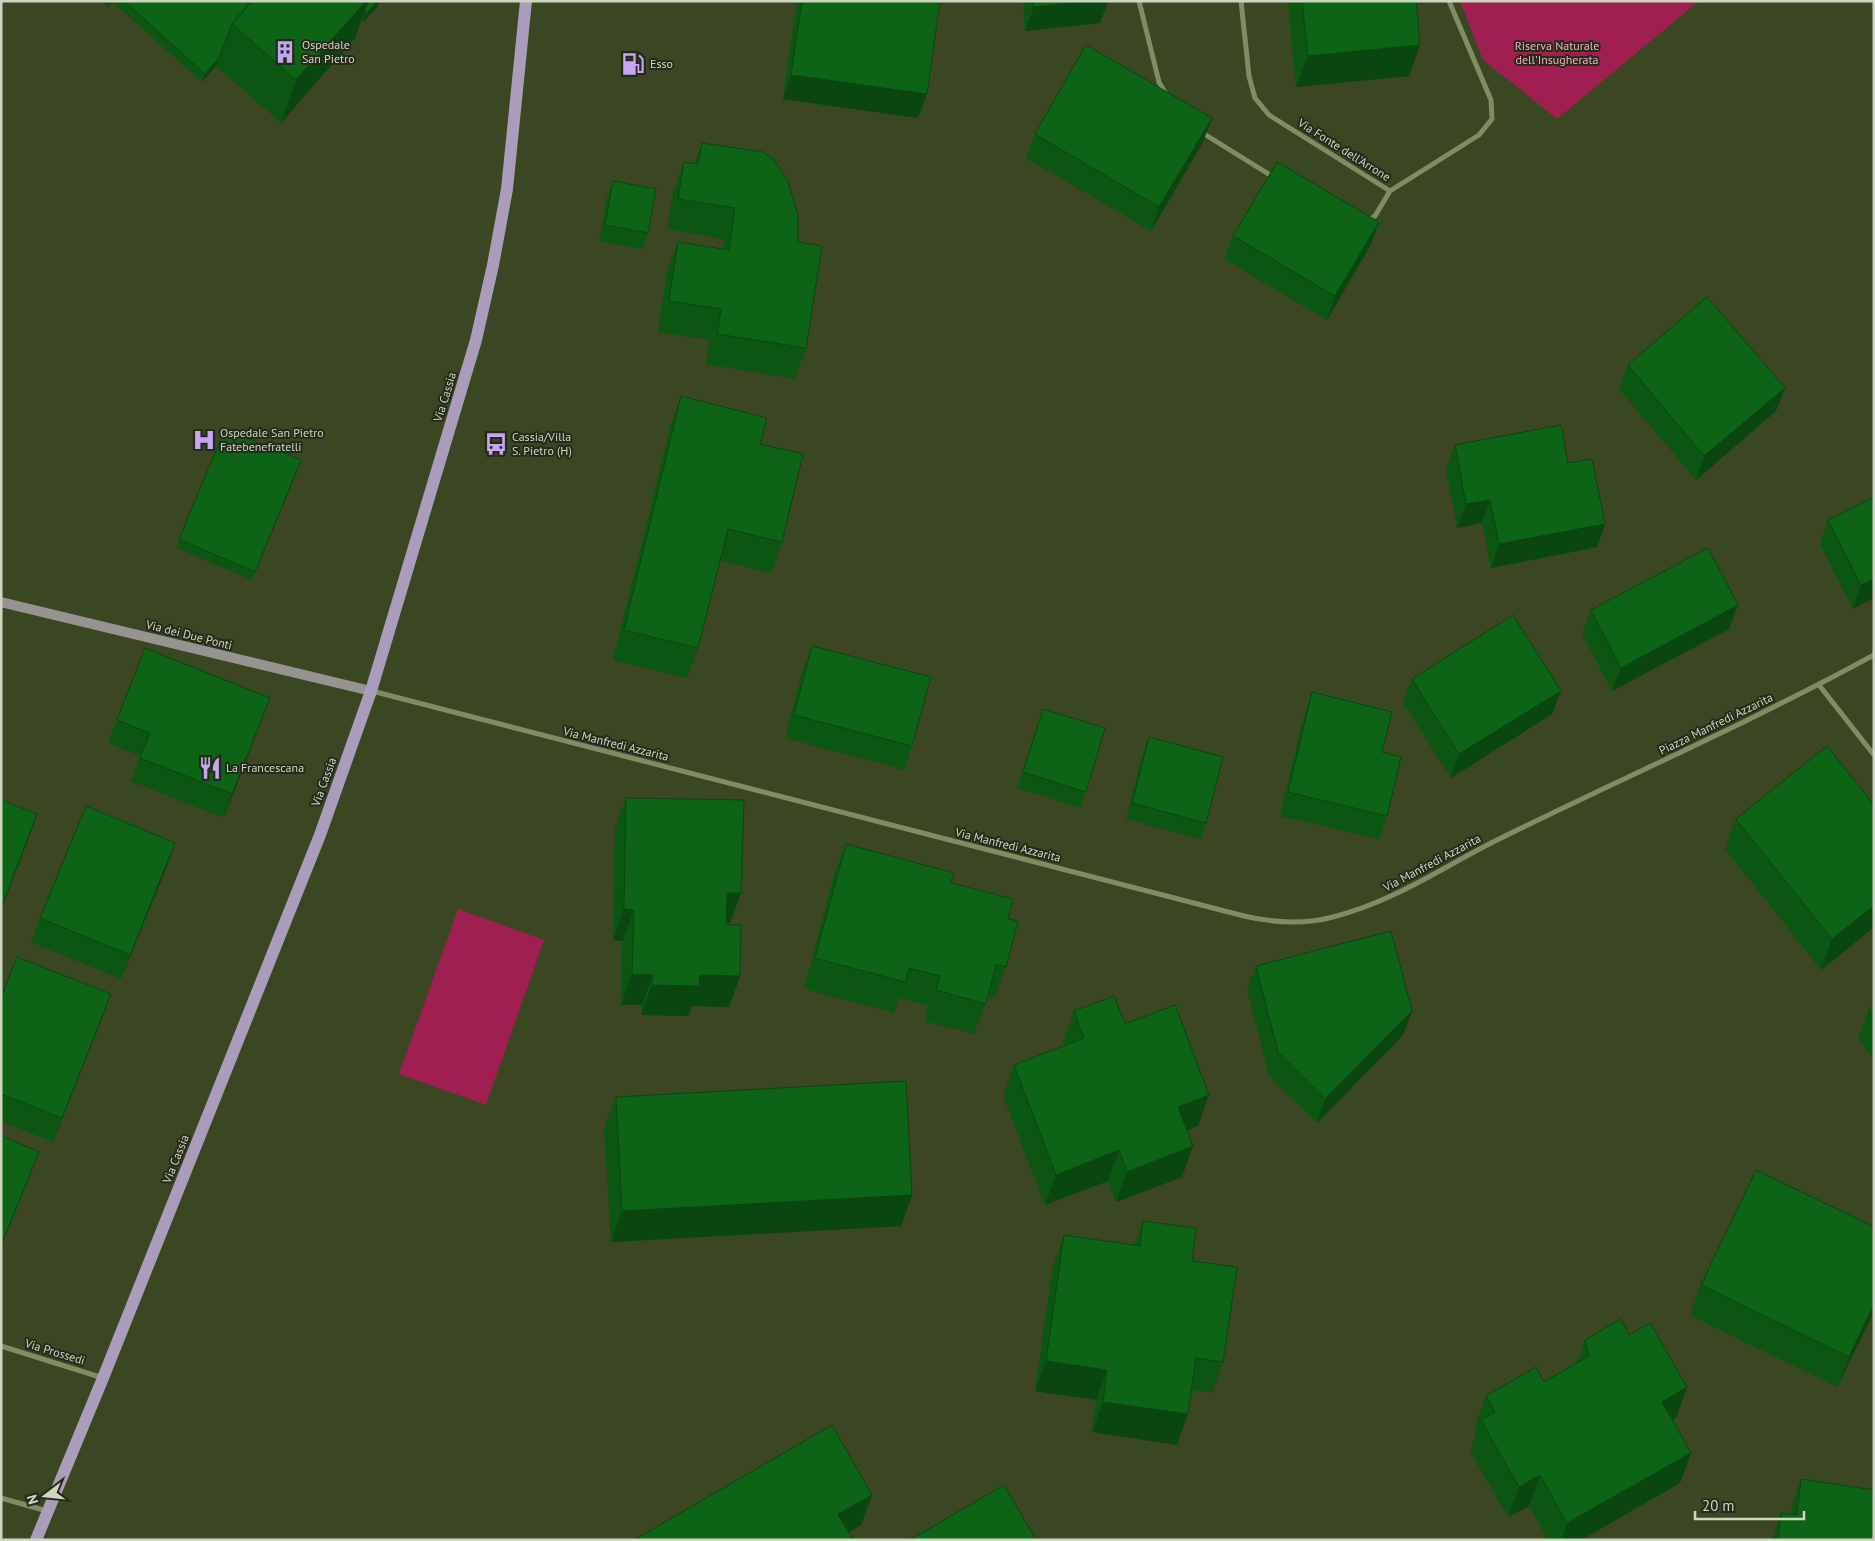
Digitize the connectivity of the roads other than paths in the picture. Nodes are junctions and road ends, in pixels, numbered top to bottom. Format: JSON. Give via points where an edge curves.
{"nodes":[{"id":1,"x":526,"y":1,"type":"edge"},
{"id":2,"x":1139,"y":1,"type":"edge"},
{"id":3,"x":1241,"y":1,"type":"edge"},
{"id":4,"x":1450,"y":1,"type":"edge"},
{"id":5,"x":1170,"y":104,"type":"edge"},
{"id":6,"x":1197,"y":130,"type":"edge"},
{"id":7,"x":1281,"y":182,"type":"edge"},
{"id":8,"x":1390,"y":191,"type":"junction"},
{"id":9,"x":1363,"y":224,"type":"edge"},
{"id":10,"x":1,"y":602,"type":"edge"},
{"id":11,"x":1874,"y":655,"type":"edge"},
{"id":12,"x":1819,"y":685,"type":"junction"},
{"id":13,"x":371,"y":691,"type":"junction"},
{"id":14,"x":1874,"y":755,"type":"edge"},
{"id":15,"x":1621,"y":782,"type":"joint"},
{"id":16,"x":1,"y":1346,"type":"edge"},
{"id":17,"x":103,"y":1378,"type":"junction"},
{"id":18,"x":1,"y":1498,"type":"edge"},
{"id":19,"x":48,"y":1512,"type":"junction"},
{"id":20,"x":36,"y":1540,"type":"edge"}],
"edges":[{"from":1,"to":13,"type":"main road","name":"Via Cassia","via":[[507,189],[486,293],[473,349]]},
{"from":2,"to":5,"type":"street","via":[[1159,82]]},
{"from":3,"to":8,"type":"street","name":"Via Fonte dell'Arrone","via":[[1254,98],[1269,115]]},
{"from":4,"to":8,"type":"street","via":[[1491,100],[1492,119],[1478,135]]},
{"from":6,"to":7,"type":"street"},
{"from":8,"to":9,"type":"street","name":"Via Fonte dell'Arrone","via":[[1375,216]]},
{"from":10,"to":13,"type":"street","name":"Via dei Due Ponti"},
{"from":11,"to":12,"type":"street"},
{"from":12,"to":14,"type":"street"},
{"from":12,"to":15,"type":"street","name":"Piazza Manfredi Azzarita"},
{"from":13,"to":15,"type":"street","name":"Via Manfredi Azzarita","via":[[1276,922],[1294,923],[1334,917],[1384,900],[1496,841]]},
{"from":13,"to":17,"type":"main road","name":"Via Cassia","via":[[320,835]]},
{"from":16,"to":17,"type":"street","name":"Via Prossedi"},
{"from":17,"to":19,"type":"main road","name":"Via Cassia"},
{"from":18,"to":19,"type":"street"},
{"from":19,"to":20,"type":"main road","name":"Via Cassia"}]}
